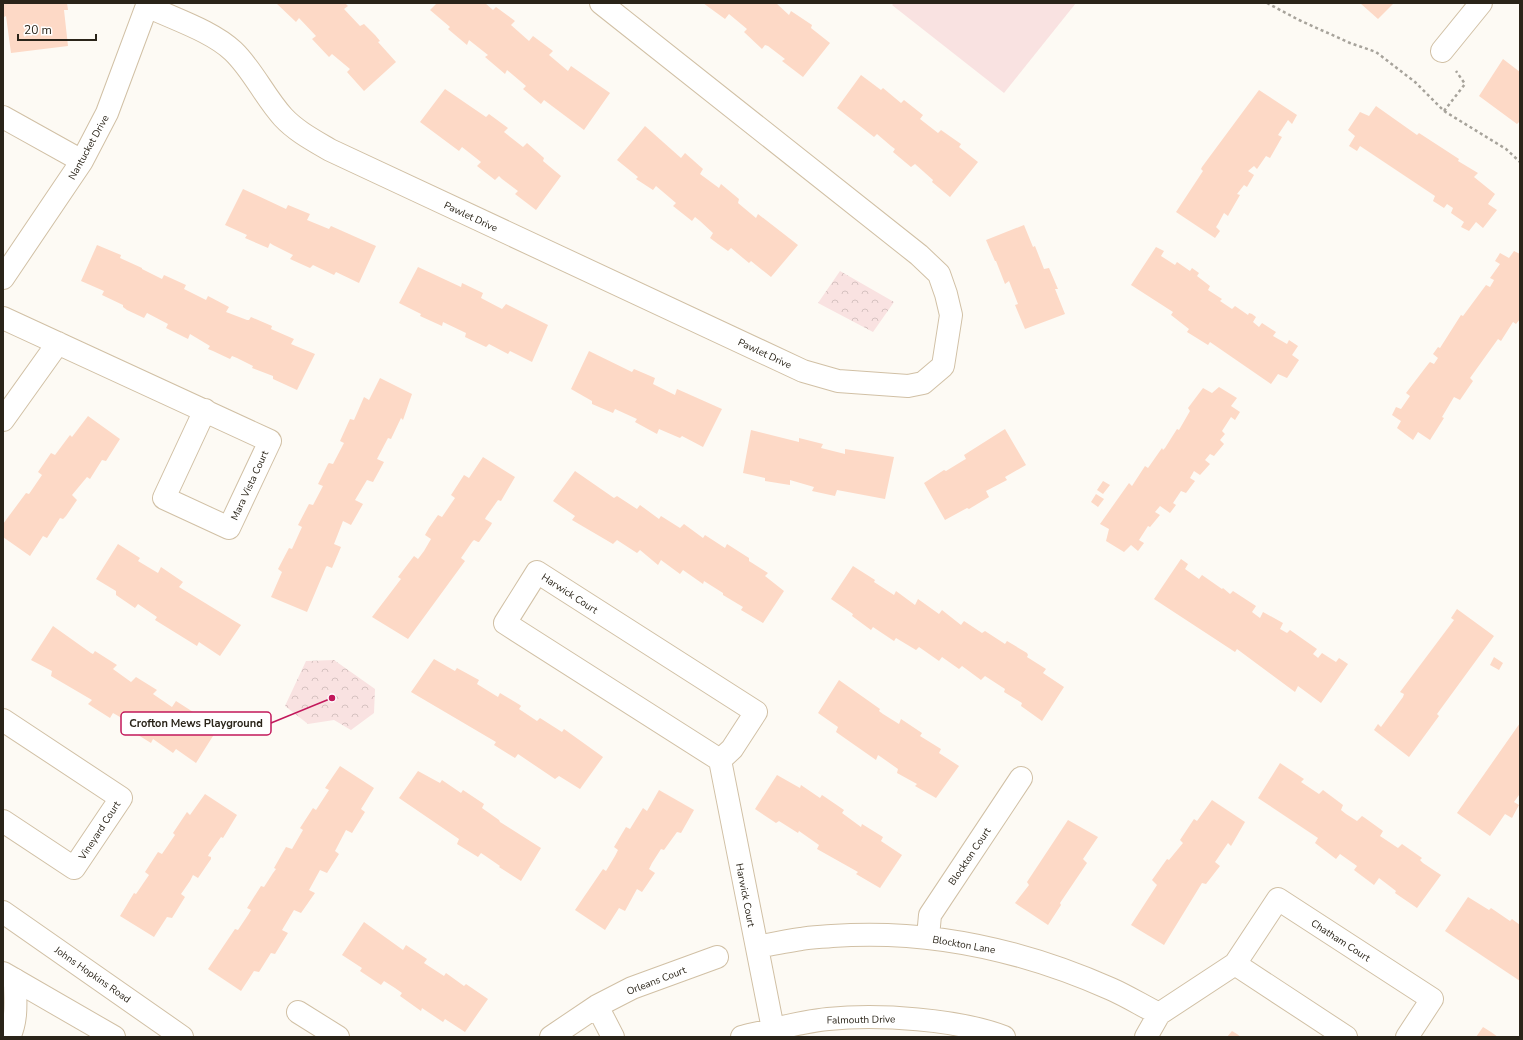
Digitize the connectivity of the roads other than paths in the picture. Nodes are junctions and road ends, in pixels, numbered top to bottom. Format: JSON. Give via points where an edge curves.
{"nodes":[{"id":1,"x":601,"y":3,"type":"edge"},
{"id":2,"x":1481,"y":3,"type":"edge"},
{"id":3,"x":148,"y":5,"type":"edge"},
{"id":4,"x":1442,"y":51,"type":"road end"},
{"id":5,"x":3,"y":117,"type":"edge"},
{"id":6,"x":82,"y":161,"type":"junction"},
{"id":7,"x":3,"y":278,"type":"edge"},
{"id":8,"x":3,"y":318,"type":"edge"},
{"id":9,"x":58,"y":343,"type":"junction"},
{"id":10,"x":204,"y":410,"type":"junction"},
{"id":11,"x":3,"y":420,"type":"edge"},
{"id":12,"x":3,"y":720,"type":"edge"},
{"id":13,"x":720,"y":760,"type":"junction"},
{"id":14,"x":1020,"y":778,"type":"dead end"},
{"id":15,"x":3,"y":821,"type":"edge"},
{"id":16,"x":3,"y":912,"type":"edge"},
{"id":17,"x":928,"y":938,"type":"junction"},
{"id":18,"x":757,"y":947,"type":"junction"},
{"id":19,"x":717,"y":957,"type":"dead end"},
{"id":20,"x":1235,"y":964,"type":"junction"},
{"id":21,"x":9,"y":977,"type":"edge"},
{"id":22,"x":597,"y":1006,"type":"junction"},
{"id":23,"x":298,"y":1012,"type":"dead end"},
{"id":24,"x":1159,"y":1014,"type":"junction"},
{"id":25,"x":773,"y":1029,"type":"junction"},
{"id":26,"x":9,"y":1037,"type":"edge"},
{"id":27,"x":114,"y":1037,"type":"edge"},
{"id":28,"x":182,"y":1037,"type":"edge"},
{"id":29,"x":338,"y":1037,"type":"edge"},
{"id":30,"x":551,"y":1037,"type":"edge"},
{"id":31,"x":613,"y":1037,"type":"edge"},
{"id":32,"x":742,"y":1037,"type":"edge"},
{"id":33,"x":1004,"y":1037,"type":"edge"},
{"id":34,"x":1146,"y":1037,"type":"edge"},
{"id":35,"x":1346,"y":1037,"type":"edge"},
{"id":36,"x":1407,"y":1037,"type":"edge"}],
"edges":[{"from":1,"to":3,"type":"street","name":"Pawlet Drive","via":[[939,274],[950,315],[943,366],[923,383],[908,386],[838,381],[803,371],[330,150],[300,132],[283,116],[233,52],[216,38]]},
{"from":2,"to":4,"type":"street"},
{"from":3,"to":6,"type":"street","name":"Nantucket Drive","via":[[107,113]]},
{"from":5,"to":6,"type":"street"},
{"from":6,"to":7,"type":"street","name":"Nantucket Drive"},
{"from":8,"to":9,"type":"street","name":"Mara Vista Court"},
{"from":9,"to":10,"type":"street","name":"Mara Vista Court"},
{"from":9,"to":11,"type":"street"},
{"from":10,"to":10,"type":"street","name":"Mara Vista Court","via":[[270,441],[229,528],[164,498]]},
{"from":12,"to":15,"type":"street","name":"Vineyard Court","via":[[121,798],[74,868]]},
{"from":13,"to":13,"type":"street","name":"Harwick Court","via":[[505,623],[537,572],[756,712],[732,749]]},
{"from":13,"to":18,"type":"street","name":"Harwick Court"},
{"from":14,"to":17,"type":"street","name":"Blockton Court","via":[[930,915]]},
{"from":16,"to":28,"type":"street","name":"Johns Hopkins Road"},
{"from":17,"to":18,"type":"street","name":"Blockton Lane","via":[[849,935],[802,938]]},
{"from":17,"to":24,"type":"street","name":"Blockton Lane","via":[[1007,952],[1058,968],[1112,989]]},
{"from":18,"to":25,"type":"street","name":"Harwick Court"},
{"from":19,"to":22,"type":"street","name":"Orleans Court","via":[[632,988]]},
{"from":20,"to":24,"type":"street","name":"Chatham Court"},
{"from":20,"to":35,"type":"street"},
{"from":20,"to":36,"type":"street","name":"Chatham Court","via":[[1278,899],[1432,999]]},
{"from":21,"to":26,"type":"street","via":[[16,1013]]},
{"from":21,"to":27,"type":"street"},
{"from":22,"to":30,"type":"street","name":"Orleans Court"},
{"from":22,"to":31,"type":"street"},
{"from":23,"to":29,"type":"street"},
{"from":24,"to":34,"type":"street","name":"Chatham Court"},
{"from":25,"to":32,"type":"street","name":"Falmouth Drive"},
{"from":25,"to":33,"type":"street","name":"Falmouth Drive","via":[[828,1019],[885,1017],[947,1023]]}]}
